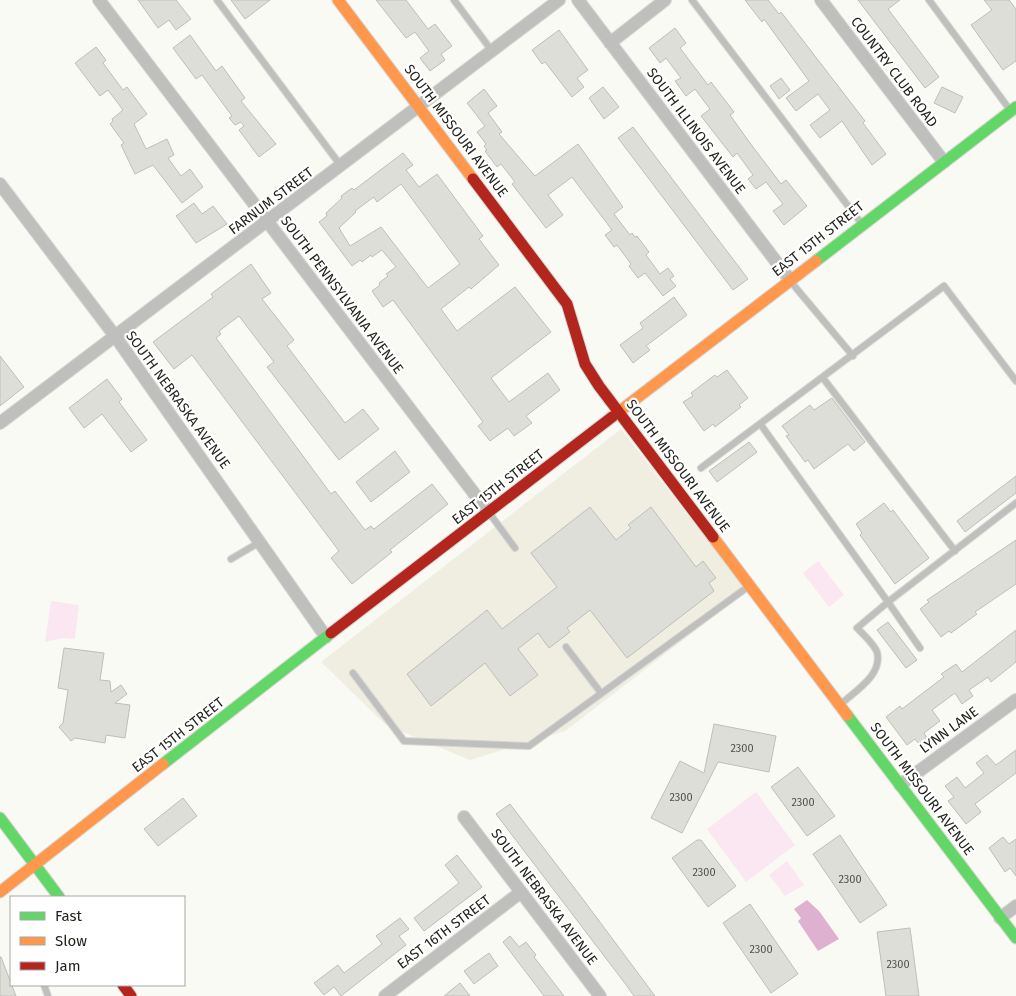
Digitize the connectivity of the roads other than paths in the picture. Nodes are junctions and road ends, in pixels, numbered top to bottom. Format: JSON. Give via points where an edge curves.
{"nodes":[{"id":1,"x":99,"y":0,"type":"edge"},
{"id":2,"x":217,"y":0,"type":"edge"},
{"id":3,"x":338,"y":0,"type":"edge"},
{"id":4,"x":454,"y":0,"type":"edge"},
{"id":5,"x":559,"y":0,"type":"edge"},
{"id":6,"x":578,"y":0,"type":"edge"},
{"id":7,"x":665,"y":0,"type":"edge"},
{"id":8,"x":692,"y":0,"type":"edge"},
{"id":9,"x":821,"y":0,"type":"edge"},
{"id":10,"x":929,"y":0,"type":"edge"},
{"id":11,"x":610,"y":43,"type":"junction"},
{"id":12,"x":492,"y":51,"type":"junction"},
{"id":13,"x":418,"y":107,"type":"junction"},
{"id":14,"x":1013,"y":109,"type":"edge"},
{"id":15,"x":944,"y":162,"type":"junction"},
{"id":16,"x":341,"y":166,"type":"junction"},
{"id":17,"x":0,"y":184,"type":"edge"},
{"id":18,"x":268,"y":222,"type":"junction"},
{"id":19,"x":862,"y":224,"type":"junction"},
{"id":20,"x":790,"y":280,"type":"junction"},
{"id":21,"x":115,"y":336,"type":"junction"},
{"id":22,"x":853,"y":356,"type":"junction"},
{"id":23,"x":823,"y":378,"type":"junction"},
{"id":24,"x":1016,"y":381,"type":"edge"},
{"id":25,"x":619,"y":412,"type":"junction"},
{"id":26,"x":0,"y":423,"type":"edge"},
{"id":27,"x":761,"y":425,"type":"junction"},
{"id":28,"x":701,"y":468,"type":"dead end"},
{"id":29,"x":1016,"y":503,"type":"edge"},
{"id":30,"x":489,"y":513,"type":"junction"},
{"id":31,"x":261,"y":541,"type":"junction"},
{"id":32,"x":515,"y":548,"type":"dead end"},
{"id":33,"x":955,"y":551,"type":"junction"},
{"id":34,"x":232,"y":559,"type":"dead end"},
{"id":35,"x":750,"y":585,"type":"junction"},
{"id":36,"x":888,"y":602,"type":"junction"},
{"id":37,"x":326,"y":637,"type":"junction"},
{"id":38,"x":566,"y":647,"type":"dead end"},
{"id":39,"x":920,"y":648,"type":"dead end"},
{"id":40,"x":353,"y":673,"type":"dead end"},
{"id":41,"x":601,"y":693,"type":"junction"},
{"id":42,"x":1016,"y":700,"type":"edge"},
{"id":43,"x":840,"y":705,"type":"junction"},
{"id":44,"x":900,"y":785,"type":"junction"},
{"id":45,"x":464,"y":816,"type":"dead end"},
{"id":46,"x":0,"y":818,"type":"edge"},
{"id":47,"x":36,"y":864,"type":"junction"},
{"id":48,"x":0,"y":892,"type":"edge"},
{"id":49,"x":521,"y":892,"type":"junction"},
{"id":50,"x":59,"y":896,"type":"edge"},
{"id":51,"x":1016,"y":906,"type":"edge"},
{"id":52,"x":1000,"y":918,"type":"junction"},
{"id":53,"x":1016,"y":938,"type":"edge"},
{"id":54,"x":385,"y":996,"type":"edge"},
{"id":55,"x":600,"y":996,"type":"edge"}],
"edges":[{"from":1,"to":18,"type":"street","name":"SOUTH PENNSYLVANIA AVENUE"},
{"from":2,"to":16,"type":"lane"},
{"from":3,"to":13,"type":"main road","name":"SOUTH MISSOURI AVENUE"},
{"from":4,"to":12,"type":"lane"},
{"from":5,"to":12,"type":"street","name":"FARNUM STREET"},
{"from":6,"to":11,"type":"street","name":"SOUTH ILLINOIS AVENUE"},
{"from":7,"to":11,"type":"street"},
{"from":8,"to":19,"type":"lane"},
{"from":9,"to":15,"type":"street","name":"COUNTRY CLUB ROAD"},
{"from":10,"to":14,"type":"lane"},
{"from":11,"to":20,"type":"street","name":"SOUTH ILLINOIS AVENUE"},
{"from":12,"to":13,"type":"street","name":"FARNUM STREET"},
{"from":13,"to":16,"type":"street","name":"FARNUM STREET"},
{"from":13,"to":25,"type":"main road","name":"SOUTH MISSOURI AVENUE","via":[[567,304],[585,364]]},
{"from":14,"to":15,"type":"main road","name":"EAST 15TH STREET"},
{"from":15,"to":19,"type":"main road","name":"EAST 15TH STREET"},
{"from":16,"to":18,"type":"street","name":"FARNUM STREET"},
{"from":17,"to":21,"type":"street","name":"SOUTH NEBRASKA AVENUE"},
{"from":18,"to":21,"type":"street","name":"FARNUM STREET"},
{"from":18,"to":30,"type":"street","name":"SOUTH PENNSYLVANIA AVENUE"},
{"from":19,"to":20,"type":"main road","name":"EAST 15TH STREET"},
{"from":20,"to":22,"type":"lane"},
{"from":20,"to":25,"type":"main road","name":"EAST 15TH STREET"},
{"from":21,"to":26,"type":"street","name":"FARNUM STREET"},
{"from":21,"to":31,"type":"street","name":"SOUTH NEBRASKA AVENUE"},
{"from":22,"to":23,"type":"lane"},
{"from":22,"to":24,"type":"lane","via":[[944,286]]},
{"from":23,"to":27,"type":"lane"},
{"from":23,"to":33,"type":"lane"},
{"from":25,"to":30,"type":"main road","name":"EAST 15TH STREET"},
{"from":25,"to":35,"type":"main road","name":"SOUTH MISSOURI AVENUE"},
{"from":27,"to":28,"type":"lane"},
{"from":27,"to":36,"type":"lane"},
{"from":29,"to":33,"type":"lane"},
{"from":30,"to":32,"type":"lane"},
{"from":30,"to":37,"type":"main road","name":"EAST 15TH STREET"},
{"from":31,"to":34,"type":"lane"},
{"from":31,"to":37,"type":"street","name":"SOUTH NEBRASKA AVENUE"},
{"from":33,"to":36,"type":"lane"},
{"from":35,"to":41,"type":"lane"},
{"from":35,"to":43,"type":"main road","name":"SOUTH MISSOURI AVENUE"},
{"from":36,"to":39,"type":"lane"},
{"from":36,"to":43,"type":"lane","via":[[858,628],[877,651],[878,665],[868,681]]},
{"from":37,"to":47,"type":"main road","name":"EAST 15TH STREET"},
{"from":38,"to":41,"type":"lane"},
{"from":40,"to":41,"type":"lane","via":[[404,741],[529,746]]},
{"from":42,"to":44,"type":"street","name":"LYNN LANE"},
{"from":43,"to":44,"type":"main road","name":"SOUTH MISSOURI AVENUE"},
{"from":44,"to":52,"type":"main road","name":"SOUTH MISSOURI AVENUE"},
{"from":45,"to":49,"type":"street","name":"SOUTH NEBRASKA AVENUE"},
{"from":46,"to":47,"type":"main road"},
{"from":47,"to":48,"type":"main road","name":"EAST 15TH STREET","via":[[12,887]]},
{"from":47,"to":50,"type":"main road"},
{"from":49,"to":54,"type":"street","name":"EAST 16TH STREET"},
{"from":49,"to":55,"type":"street","name":"SOUTH NEBRASKA AVENUE"},
{"from":51,"to":52,"type":"street"},
{"from":52,"to":53,"type":"main road","name":"SOUTH MISSOURI AVENUE"}]}
